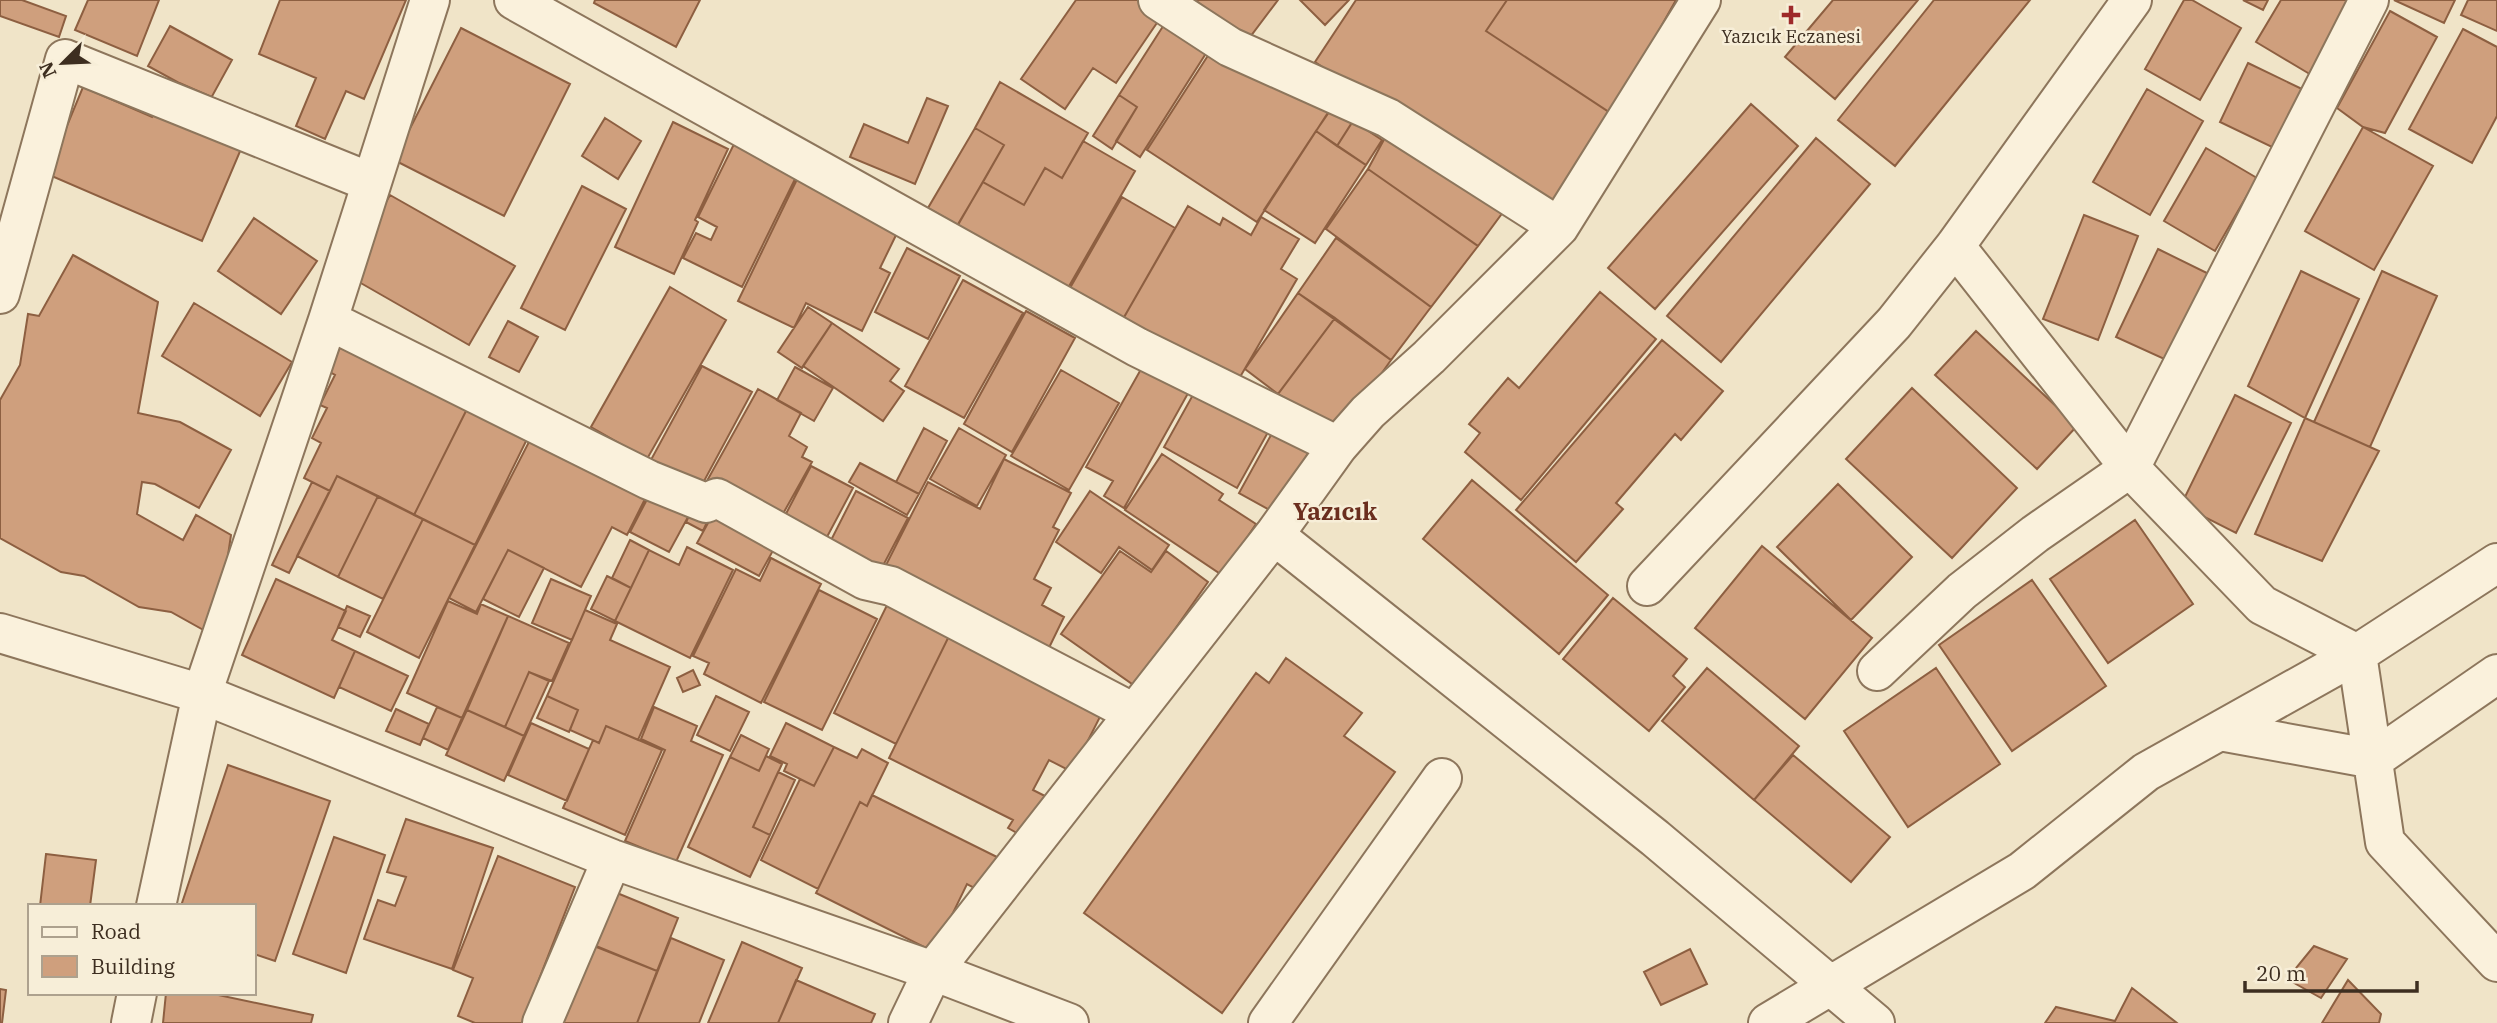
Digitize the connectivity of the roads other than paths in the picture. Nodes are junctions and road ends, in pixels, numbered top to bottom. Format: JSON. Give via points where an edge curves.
{"nodes":[{"id":1,"x":430,"y":0,"type":"edge"},
{"id":2,"x":514,"y":0,"type":"edge"},
{"id":3,"x":1158,"y":0,"type":"edge"},
{"id":4,"x":1701,"y":0,"type":"edge"},
{"id":5,"x":2132,"y":0,"type":"edge"},
{"id":6,"x":2370,"y":0,"type":"edge"},
{"id":7,"x":370,"y":182,"type":"junction"},
{"id":8,"x":1559,"y":227,"type":"junction"},
{"id":9,"x":1955,"y":246,"type":"junction"},
{"id":10,"x":0,"y":294,"type":"edge"},
{"id":11,"x":328,"y":320,"type":"junction"},
{"id":12,"x":1338,"y":446,"type":"junction"},
{"id":13,"x":2130,"y":468,"type":"junction"},
{"id":14,"x":1274,"y":535,"type":"junction"},
{"id":15,"x":2497,"y":563,"type":"edge"},
{"id":16,"x":1647,"y":586,"type":"dead end"},
{"id":17,"x":0,"y":633,"type":"edge"},
{"id":18,"x":2357,"y":654,"type":"junction"},
{"id":19,"x":1877,"y":671,"type":"dead end"},
{"id":20,"x":2497,"y":674,"type":"edge"},
{"id":21,"x":202,"y":694,"type":"junction"},
{"id":22,"x":1134,"y":713,"type":"junction"},
{"id":23,"x":2220,"y":731,"type":"junction"},
{"id":24,"x":2374,"y":759,"type":"junction"},
{"id":25,"x":1442,"y":778,"type":"dead end"},
{"id":26,"x":612,"y":859,"type":"junction"},
{"id":27,"x":156,"y":904,"type":"edge"},
{"id":28,"x":2497,"y":962,"type":"edge"},
{"id":29,"x":933,"y":971,"type":"junction"},
{"id":30,"x":1830,"y":986,"type":"junction"},
{"id":31,"x":137,"y":995,"type":"edge"},
{"id":32,"x":131,"y":1023,"type":"edge"},
{"id":33,"x":542,"y":1023,"type":"edge"},
{"id":34,"x":908,"y":1023,"type":"edge"},
{"id":35,"x":1069,"y":1023,"type":"edge"},
{"id":36,"x":1268,"y":1023,"type":"edge"},
{"id":37,"x":1768,"y":1023,"type":"edge"},
{"id":38,"x":1875,"y":1023,"type":"edge"}],
"edges":[{"from":1,"to":7,"type":"street"},
{"from":2,"to":12,"type":"street","via":[[1137,347]]},
{"from":3,"to":8,"type":"street","via":[[1230,47],[1388,118]]},
{"from":4,"to":8,"type":"street"},
{"from":5,"to":9,"type":"street"},
{"from":6,"to":13,"type":"street"},
{"from":7,"to":10,"type":"street","via":[[65,59]]},
{"from":7,"to":11,"type":"street"},
{"from":8,"to":12,"type":"street"},
{"from":9,"to":13,"type":"street"},
{"from":9,"to":16,"type":"street","via":[[1894,323]]},
{"from":11,"to":21,"type":"street"},
{"from":11,"to":22,"type":"street","via":[[649,480],[706,503],[717,498],[865,580],[891,586]]},
{"from":12,"to":14,"type":"street"},
{"from":13,"to":18,"type":"street","via":[[2262,605]]},
{"from":13,"to":19,"type":"street","via":[[1962,591]]},
{"from":14,"to":22,"type":"street"},
{"from":14,"to":30,"type":"street","via":[[1655,838]]},
{"from":15,"to":18,"type":"street"},
{"from":17,"to":21,"type":"street"},
{"from":18,"to":23,"type":"street"},
{"from":18,"to":24,"type":"street"},
{"from":20,"to":24,"type":"street"},
{"from":21,"to":26,"type":"street"},
{"from":21,"to":27,"type":"street"},
{"from":22,"to":29,"type":"street"},
{"from":23,"to":24,"type":"street"},
{"from":23,"to":30,"type":"street","via":[[2146,772],[2022,871]]},
{"from":24,"to":28,"type":"street","via":[[2385,842]]},
{"from":25,"to":36,"type":"street"},
{"from":26,"to":29,"type":"street"},
{"from":26,"to":33,"type":"street"},
{"from":29,"to":34,"type":"street"},
{"from":29,"to":35,"type":"street"},
{"from":30,"to":37,"type":"street"},
{"from":30,"to":38,"type":"street"},
{"from":31,"to":32,"type":"street"}]}
